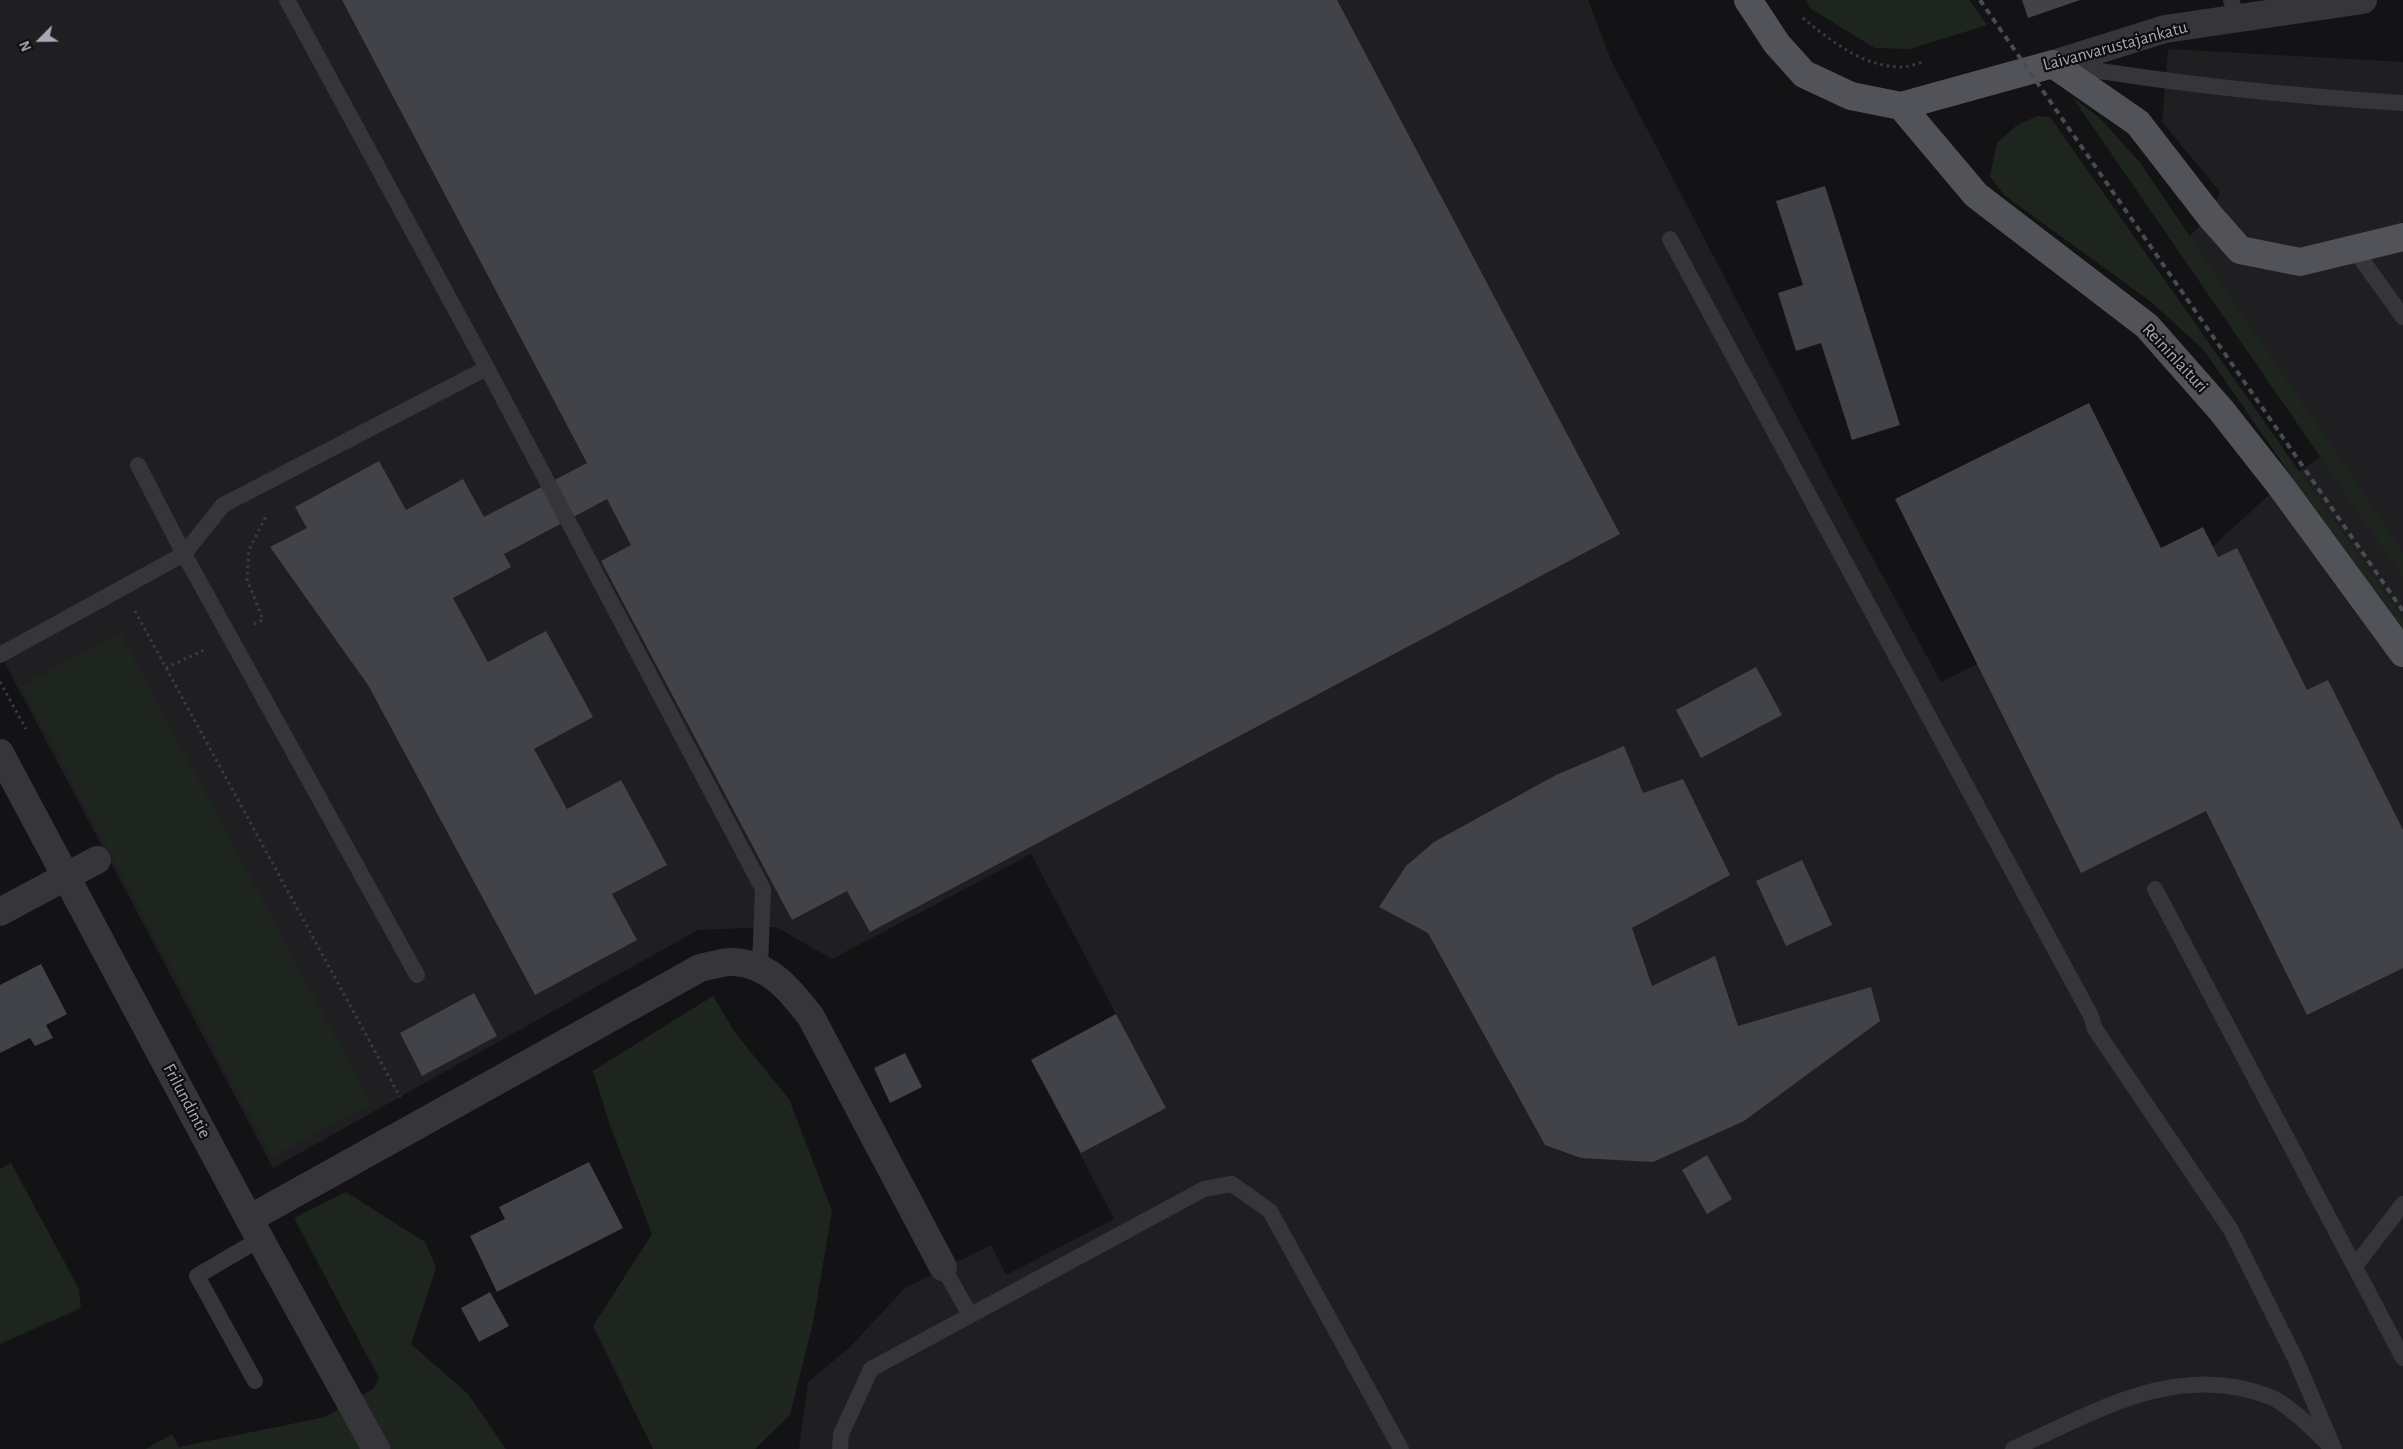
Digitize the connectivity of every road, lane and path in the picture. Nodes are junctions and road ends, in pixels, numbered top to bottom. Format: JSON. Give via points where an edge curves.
{"nodes":[{"id":1,"x":287,"y":0,"type":"edge"},
{"id":2,"x":1748,"y":0,"type":"edge"},
{"id":3,"x":2363,"y":0,"type":"edge"},
{"id":4,"x":2293,"y":5,"type":"edge"},
{"id":5,"x":2235,"y":9,"type":"edge"},
{"id":6,"x":1796,"y":13,"type":"dead end"},
{"id":7,"x":2053,"y":64,"type":"junction"},
{"id":8,"x":1901,"y":68,"type":"dead end"},
{"id":9,"x":2403,"y":103,"type":"edge"},
{"id":10,"x":1901,"y":106,"type":"junction"},
{"id":11,"x":2403,"y":237,"type":"edge"},
{"id":12,"x":1670,"y":239,"type":"dead end"},
{"id":13,"x":2354,"y":249,"type":"junction"},
{"id":14,"x":2403,"y":317,"type":"edge"},
{"id":15,"x":487,"y":368,"type":"junction"},
{"id":16,"x":138,"y":464,"type":"dead end"},
{"id":17,"x":269,"y":511,"type":"dead end"},
{"id":18,"x":184,"y":554,"type":"junction"},
{"id":19,"x":122,"y":587,"type":"junction"},
{"id":20,"x":230,"y":637,"type":"junction"},
{"id":21,"x":2403,"y":654,"type":"edge"},
{"id":22,"x":0,"y":655,"type":"edge"},
{"id":23,"x":166,"y":668,"type":"junction"},
{"id":24,"x":0,"y":753,"type":"edge"},
{"id":25,"x":97,"y":860,"type":"dead end"},
{"id":26,"x":66,"y":876,"type":"junction"},
{"id":27,"x":2155,"y":889,"type":"dead end"},
{"id":28,"x":0,"y":912,"type":"edge"},
{"id":29,"x":760,"y":967,"type":"junction"},
{"id":30,"x":417,"y":976,"type":"dead end"},
{"id":31,"x":404,"y":1104,"type":"dead end"},
{"id":32,"x":2403,"y":1204,"type":"edge"},
{"id":33,"x":254,"y":1229,"type":"junction"},
{"id":34,"x":2355,"y":1266,"type":"junction"},
{"id":35,"x":943,"y":1267,"type":"joint"},
{"id":36,"x":970,"y":1315,"type":"junction"},
{"id":37,"x":2403,"y":1358,"type":"edge"},
{"id":38,"x":255,"y":1381,"type":"dead end"},
{"id":39,"x":376,"y":1449,"type":"edge"},
{"id":40,"x":840,"y":1449,"type":"edge"},
{"id":41,"x":1401,"y":1449,"type":"edge"},
{"id":42,"x":2013,"y":1449,"type":"edge"},
{"id":43,"x":2333,"y":1449,"type":"edge"}],
"edges":[{"from":1,"to":15,"type":"lane"},
{"from":2,"to":10,"type":"main road","via":[[1777,44],[1804,74],[1851,96]]},
{"from":3,"to":4,"type":"street","name":"Laivanvarustajankatu"},
{"from":4,"to":5,"type":"street","name":"Laivanvarustajankatu"},
{"from":5,"to":7,"type":"street","name":"Laivanvarustajankatu"},
{"from":6,"to":8,"type":"path","via":[[1833,43],[1869,61]]},
{"from":7,"to":9,"type":"lane","via":[[2166,82],[2304,97]]},
{"from":7,"to":10,"type":"main road","name":"Laivanvarustajankatu"},
{"from":7,"to":13,"type":"main road","via":[[2138,123],[2240,250],[2300,262]]},
{"from":10,"to":21,"type":"main road","name":"Reininlaituri","via":[[1976,196],[2147,326],[2227,417],[2280,484]]},
{"from":11,"to":13,"type":"main road"},
{"from":12,"to":43,"type":"lane","via":[[2095,1028],[2231,1230],[2296,1360]]},
{"from":13,"to":14,"type":"lane"},
{"from":15,"to":18,"type":"lane","via":[[223,505]]},
{"from":15,"to":29,"type":"lane","via":[[763,889]]},
{"from":16,"to":18,"type":"lane"},
{"from":17,"to":20,"type":"path","via":[[248,550],[247,579],[263,620]]},
{"from":18,"to":19,"type":"lane"},
{"from":18,"to":20,"type":"lane"},
{"from":19,"to":22,"type":"lane"},
{"from":19,"to":23,"type":"path"},
{"from":20,"to":23,"type":"path"},
{"from":20,"to":30,"type":"lane"},
{"from":23,"to":31,"type":"path"},
{"from":24,"to":26,"type":"street","name":"Frilundintie"},
{"from":25,"to":26,"type":"street"},
{"from":26,"to":28,"type":"street"},
{"from":26,"to":33,"type":"street","name":"Frilundintie"},
{"from":27,"to":34,"type":"lane"},
{"from":29,"to":33,"type":"street","via":[[733,961],[700,968]]},
{"from":29,"to":35,"type":"street","via":[[788,988],[811,1017]]},
{"from":32,"to":34,"type":"lane"},
{"from":33,"to":38,"type":"lane","via":[[197,1276]]},
{"from":33,"to":39,"type":"street","name":"Frilundintie"},
{"from":34,"to":37,"type":"lane"},
{"from":35,"to":36,"type":"lane"},
{"from":36,"to":40,"type":"lane","via":[[871,1369],[842,1434]]},
{"from":36,"to":41,"type":"lane","via":[[1204,1189],[1232,1184],[1270,1211]]},
{"from":42,"to":43,"type":"lane","via":[[2118,1401],[2161,1387],[2218,1384],[2270,1396],[2312,1427]]}]}
